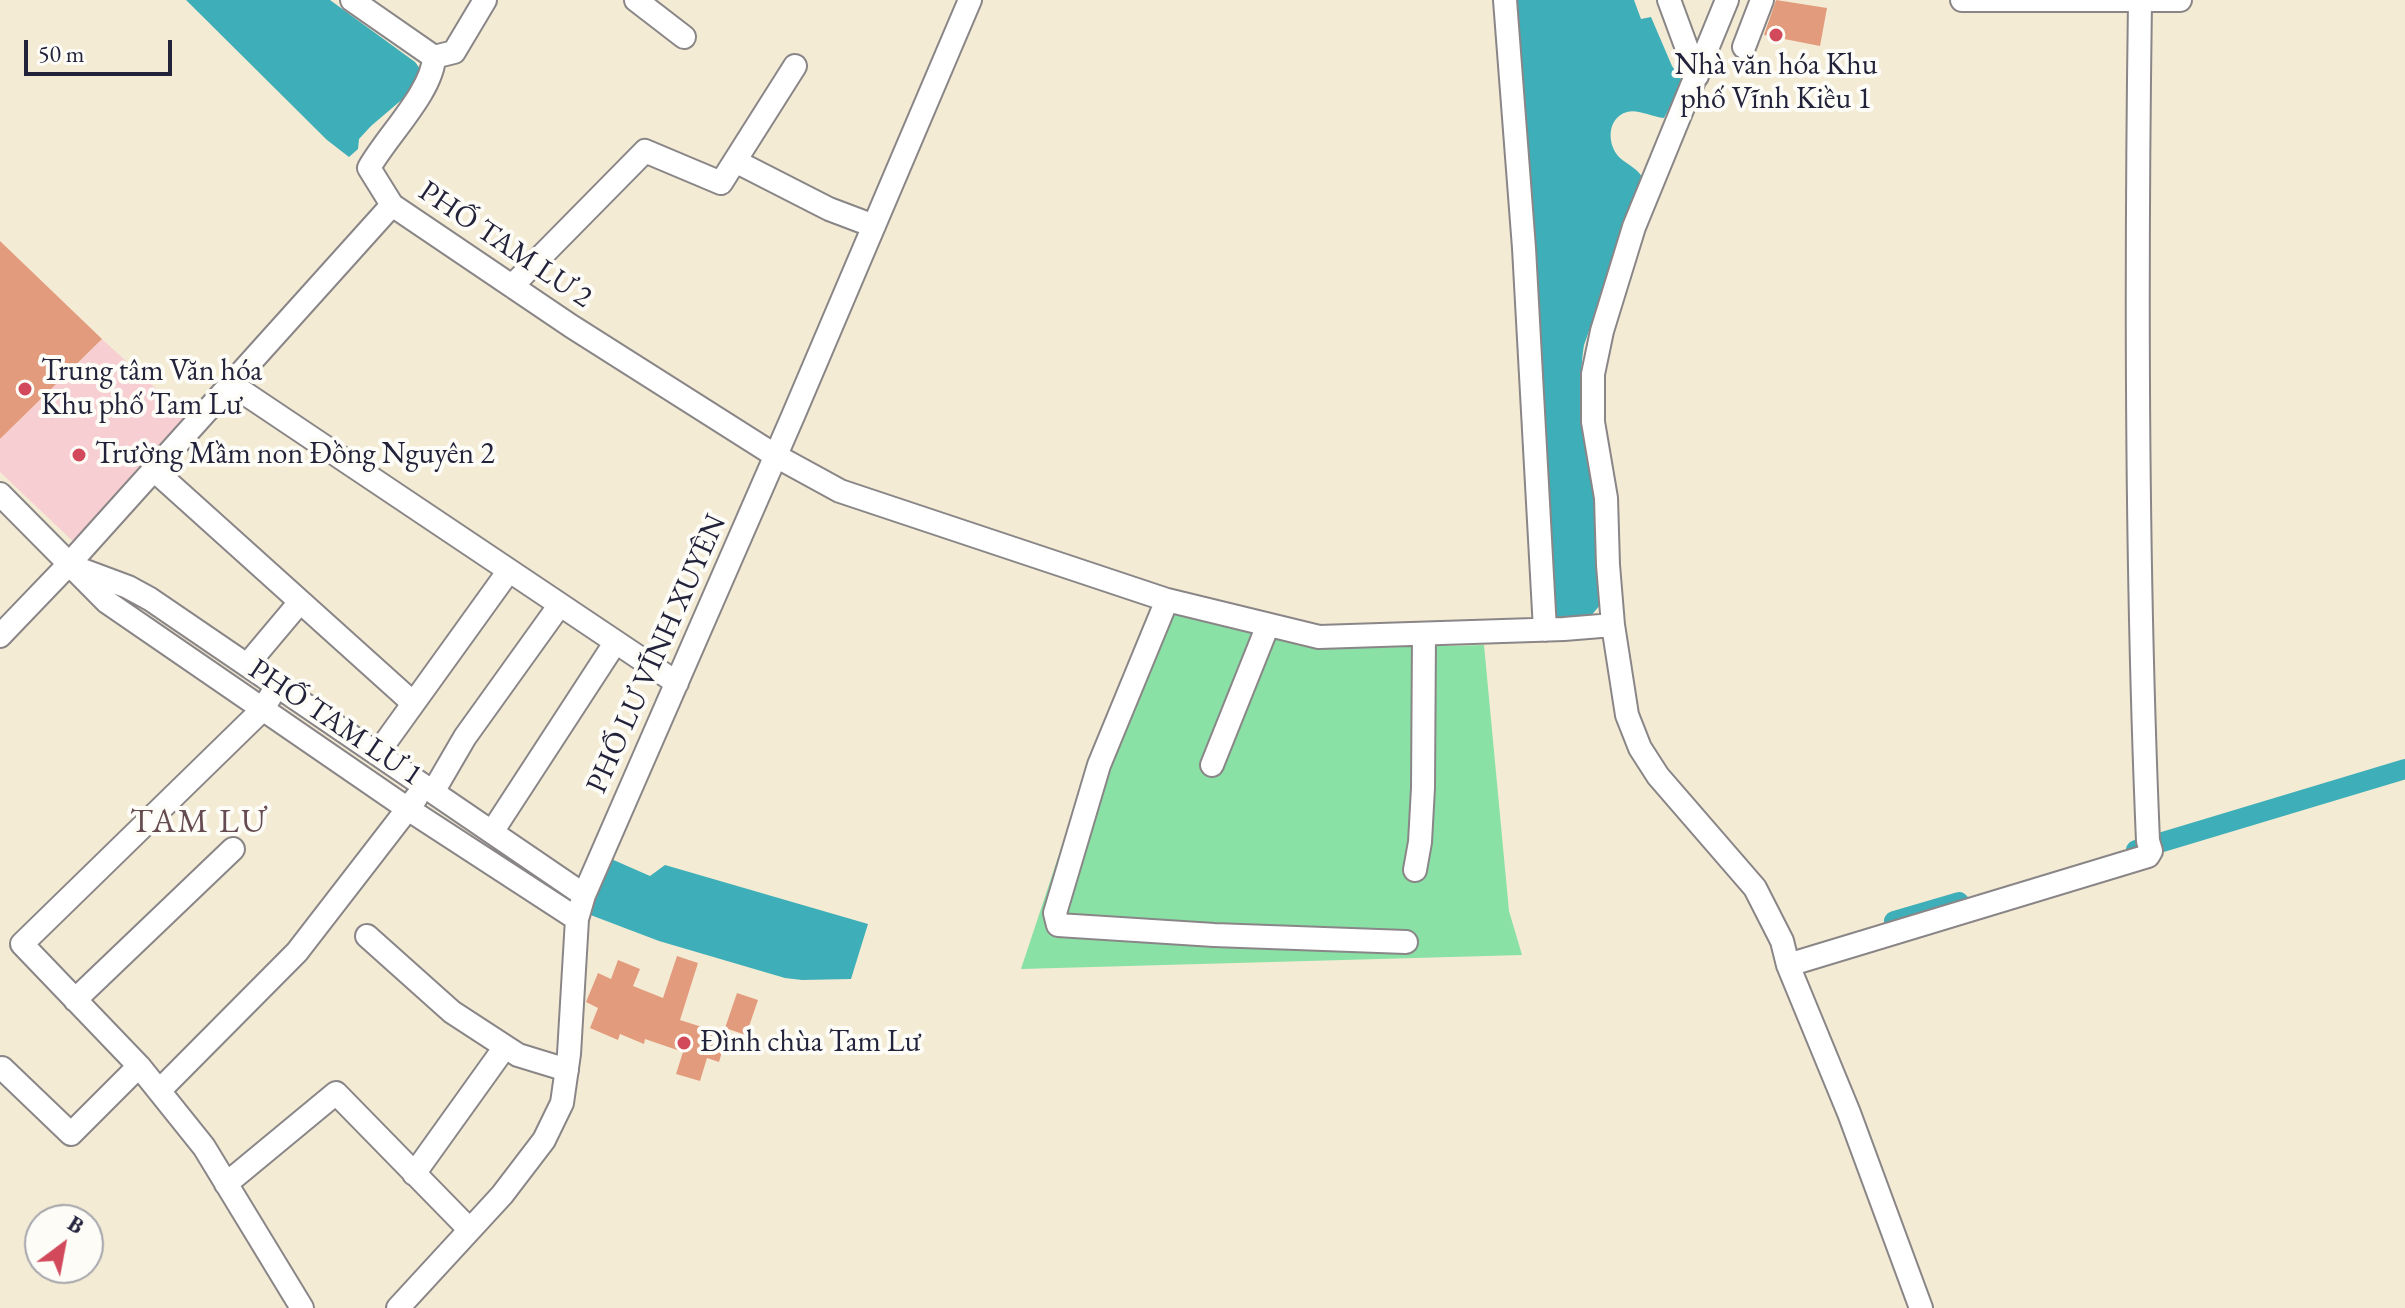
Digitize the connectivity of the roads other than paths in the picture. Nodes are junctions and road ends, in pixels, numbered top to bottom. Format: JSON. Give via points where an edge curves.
{"nodes":[{"id":1,"x":352,"y":0,"type":"edge"},
{"id":2,"x":485,"y":0,"type":"edge"},
{"id":3,"x":636,"y":0,"type":"edge"},
{"id":4,"x":970,"y":0,"type":"edge"},
{"id":5,"x":1505,"y":0,"type":"edge"},
{"id":6,"x":1669,"y":0,"type":"edge"},
{"id":7,"x":1727,"y":0,"type":"edge"},
{"id":8,"x":1762,"y":0,"type":"edge"},
{"id":9,"x":1962,"y":0,"type":"edge"},
{"id":10,"x":2180,"y":0,"type":"edge"},
{"id":11,"x":2140,"y":1,"type":"edge"},
{"id":12,"x":684,"y":37,"type":"dead end"},
{"id":13,"x":1744,"y":47,"type":"dead end"},
{"id":14,"x":434,"y":57,"type":"junction"},
{"id":15,"x":795,"y":66,"type":"dead end"},
{"id":16,"x":1697,"y":76,"type":"junction"},
{"id":17,"x":735,"y":161,"type":"junction"},
{"id":18,"x":392,"y":205,"type":"junction"},
{"id":19,"x":874,"y":226,"type":"junction"},
{"id":20,"x":512,"y":286,"type":"junction"},
{"id":21,"x":231,"y":384,"type":"junction"},
{"id":22,"x":776,"y":456,"type":"junction"},
{"id":23,"x":153,"y":469,"type":"junction"},
{"id":24,"x":0,"y":494,"type":"edge"},
{"id":25,"x":69,"y":564,"type":"junction"},
{"id":26,"x":508,"y":572,"type":"junction"},
{"id":27,"x":1167,"y":600,"type":"junction"},
{"id":28,"x":300,"y":602,"type":"junction"},
{"id":29,"x":559,"y":606,"type":"junction"},
{"id":30,"x":1268,"y":625,"type":"junction"},
{"id":31,"x":1613,"y":625,"type":"junction"},
{"id":32,"x":1555,"y":630,"type":"junction"},
{"id":33,"x":1424,"y":634,"type":"junction"},
{"id":34,"x":0,"y":636,"type":"edge"},
{"id":35,"x":615,"y":643,"type":"junction"},
{"id":36,"x":247,"y":665,"type":"junction"},
{"id":37,"x":677,"y":683,"type":"junction"},
{"id":38,"x":277,"y":686,"type":"junction"},
{"id":39,"x":413,"y":703,"type":"junction"},
{"id":40,"x":262,"y":710,"type":"junction"},
{"id":41,"x":377,"y":754,"type":"junction"},
{"id":42,"x":1212,"y":765,"type":"dead end"},
{"id":43,"x":429,"y":789,"type":"junction"},
{"id":44,"x":408,"y":809,"type":"junction"},
{"id":45,"x":492,"y":832,"type":"junction"},
{"id":46,"x":233,"y":849,"type":"dead end"},
{"id":47,"x":1415,"y":870,"type":"dead end"},
{"id":48,"x":584,"y":895,"type":"junction"},
{"id":49,"x":577,"y":919,"type":"junction"},
{"id":50,"x":367,"y":936,"type":"dead end"},
{"id":51,"x":1406,"y":942,"type":"dead end"},
{"id":52,"x":1788,"y":965,"type":"junction"},
{"id":53,"x":75,"y":1000,"type":"junction"},
{"id":54,"x":505,"y":1047,"type":"junction"},
{"id":55,"x":139,"y":1066,"type":"junction"},
{"id":56,"x":2,"y":1068,"type":"dead end"},
{"id":57,"x":567,"y":1070,"type":"junction"},
{"id":58,"x":159,"y":1091,"type":"junction"},
{"id":59,"x":414,"y":1174,"type":"junction"},
{"id":60,"x":226,"y":1184,"type":"junction"},
{"id":61,"x":469,"y":1229,"type":"junction"},
{"id":62,"x":302,"y":1308,"type":"edge"},
{"id":63,"x":398,"y":1308,"type":"edge"},
{"id":64,"x":1921,"y":1308,"type":"edge"}],
"edges":[{"from":1,"to":14,"type":"street"},
{"from":2,"to":14,"type":"street","via":[[454,52]]},
{"from":3,"to":12,"type":"street"},
{"from":4,"to":19,"type":"street","name":"PHỐ LƯ VĨNH XUYÊN"},
{"from":5,"to":32,"type":"street"},
{"from":6,"to":16,"type":"street"},
{"from":7,"to":16,"type":"street"},
{"from":8,"to":13,"type":"street"},
{"from":9,"to":11,"type":"street"},
{"from":10,"to":11,"type":"street"},
{"from":11,"to":52,"type":"street","via":[[2139,641],[2148,856]]},
{"from":14,"to":18,"type":"street","name":"PHỐ TAM LƯ 2","via":[[434,69],[419,97],[369,168]]},
{"from":15,"to":17,"type":"street"},
{"from":16,"to":31,"type":"street","via":[[1634,227],[1593,374]]},
{"from":17,"to":19,"type":"street"},
{"from":17,"to":20,"type":"street","via":[[721,183],[645,151]]},
{"from":18,"to":20,"type":"street","name":"PHỐ TAM LƯ 2"},
{"from":18,"to":21,"type":"street"},
{"from":19,"to":22,"type":"street","name":"PHỐ LƯ VĨNH XUYÊN"},
{"from":20,"to":22,"type":"street","name":"PHỐ TAM LƯ 2"},
{"from":21,"to":23,"type":"street"},
{"from":21,"to":26,"type":"street"},
{"from":22,"to":27,"type":"street","name":"PHỐ TAM LƯ 2","via":[[840,491]]},
{"from":22,"to":37,"type":"street","name":"PHỐ LƯ VĨNH XUYÊN"},
{"from":23,"to":25,"type":"street"},
{"from":23,"to":28,"type":"street"},
{"from":24,"to":25,"type":"street","name":"PHỐ TAM LƯ 1"},
{"from":25,"to":34,"type":"street"},
{"from":25,"to":36,"type":"street","name":"PHỐ TAM LƯ 1","via":[[150,599]]},
{"from":25,"to":40,"type":"street","name":"PHỐ TAM LƯ 1","via":[[107,602]]},
{"from":26,"to":29,"type":"street"},
{"from":26,"to":39,"type":"street"},
{"from":27,"to":30,"type":"street","name":"PHỐ TAM LƯ 2"},
{"from":27,"to":51,"type":"street","via":[[1099,765],[1055,913],[1058,925]]},
{"from":28,"to":36,"type":"street"},
{"from":28,"to":39,"type":"street"},
{"from":29,"to":35,"type":"street"},
{"from":29,"to":43,"type":"street"},
{"from":30,"to":33,"type":"street","name":"PHỐ TAM LƯ 2","via":[[1319,637]]},
{"from":30,"to":42,"type":"street"},
{"from":31,"to":32,"type":"street","name":"PHỐ TAM LƯ 2"},
{"from":31,"to":52,"type":"street","via":[[1627,715],[1640,748],[1755,888]]},
{"from":32,"to":33,"type":"street","name":"PHỐ TAM LƯ 2"},
{"from":33,"to":47,"type":"street","via":[[1423,788]]},
{"from":35,"to":37,"type":"street"},
{"from":35,"to":45,"type":"street"},
{"from":36,"to":38,"type":"street","name":"PHỐ TAM LƯ 1"},
{"from":37,"to":48,"type":"street","name":"PHỐ LƯ VĨNH XUYÊN"},
{"from":38,"to":40,"type":"street"},
{"from":38,"to":41,"type":"street","name":"PHỐ TAM LƯ 1"},
{"from":39,"to":41,"type":"street"},
{"from":40,"to":44,"type":"street","name":"PHỐ TAM LƯ 1"},
{"from":40,"to":53,"type":"street","via":[[22,944]]},
{"from":41,"to":43,"type":"street","name":"PHỐ TAM LƯ 1"},
{"from":43,"to":44,"type":"street"},
{"from":43,"to":45,"type":"street","name":"PHỐ TAM LƯ 1"},
{"from":44,"to":49,"type":"street","name":"PHỐ TAM LƯ 1"},
{"from":44,"to":58,"type":"street","via":[[297,952]]},
{"from":45,"to":48,"type":"street","name":"PHỐ TAM LƯ 1"},
{"from":46,"to":53,"type":"street"},
{"from":48,"to":49,"type":"street","name":"PHỐ LƯ VĨNH XUYÊN"},
{"from":49,"to":57,"type":"street","name":"PHỐ LƯ VĨNH XUYÊN"},
{"from":50,"to":54,"type":"street","via":[[452,1012]]},
{"from":52,"to":64,"type":"street"},
{"from":53,"to":55,"type":"street"},
{"from":54,"to":57,"type":"street"},
{"from":54,"to":59,"type":"street"},
{"from":55,"to":56,"type":"street","via":[[71,1134]]},
{"from":55,"to":58,"type":"street"},
{"from":57,"to":61,"type":"street","name":"PHỐ LƯ VĨNH XUYÊN","via":[[562,1103],[544,1140]]},
{"from":58,"to":60,"type":"street"},
{"from":59,"to":60,"type":"street","via":[[336,1093]]},
{"from":59,"to":61,"type":"street"},
{"from":60,"to":62,"type":"street"},
{"from":61,"to":63,"type":"street","name":"PHỐ LƯ VĨNH XUYÊN"}]}
